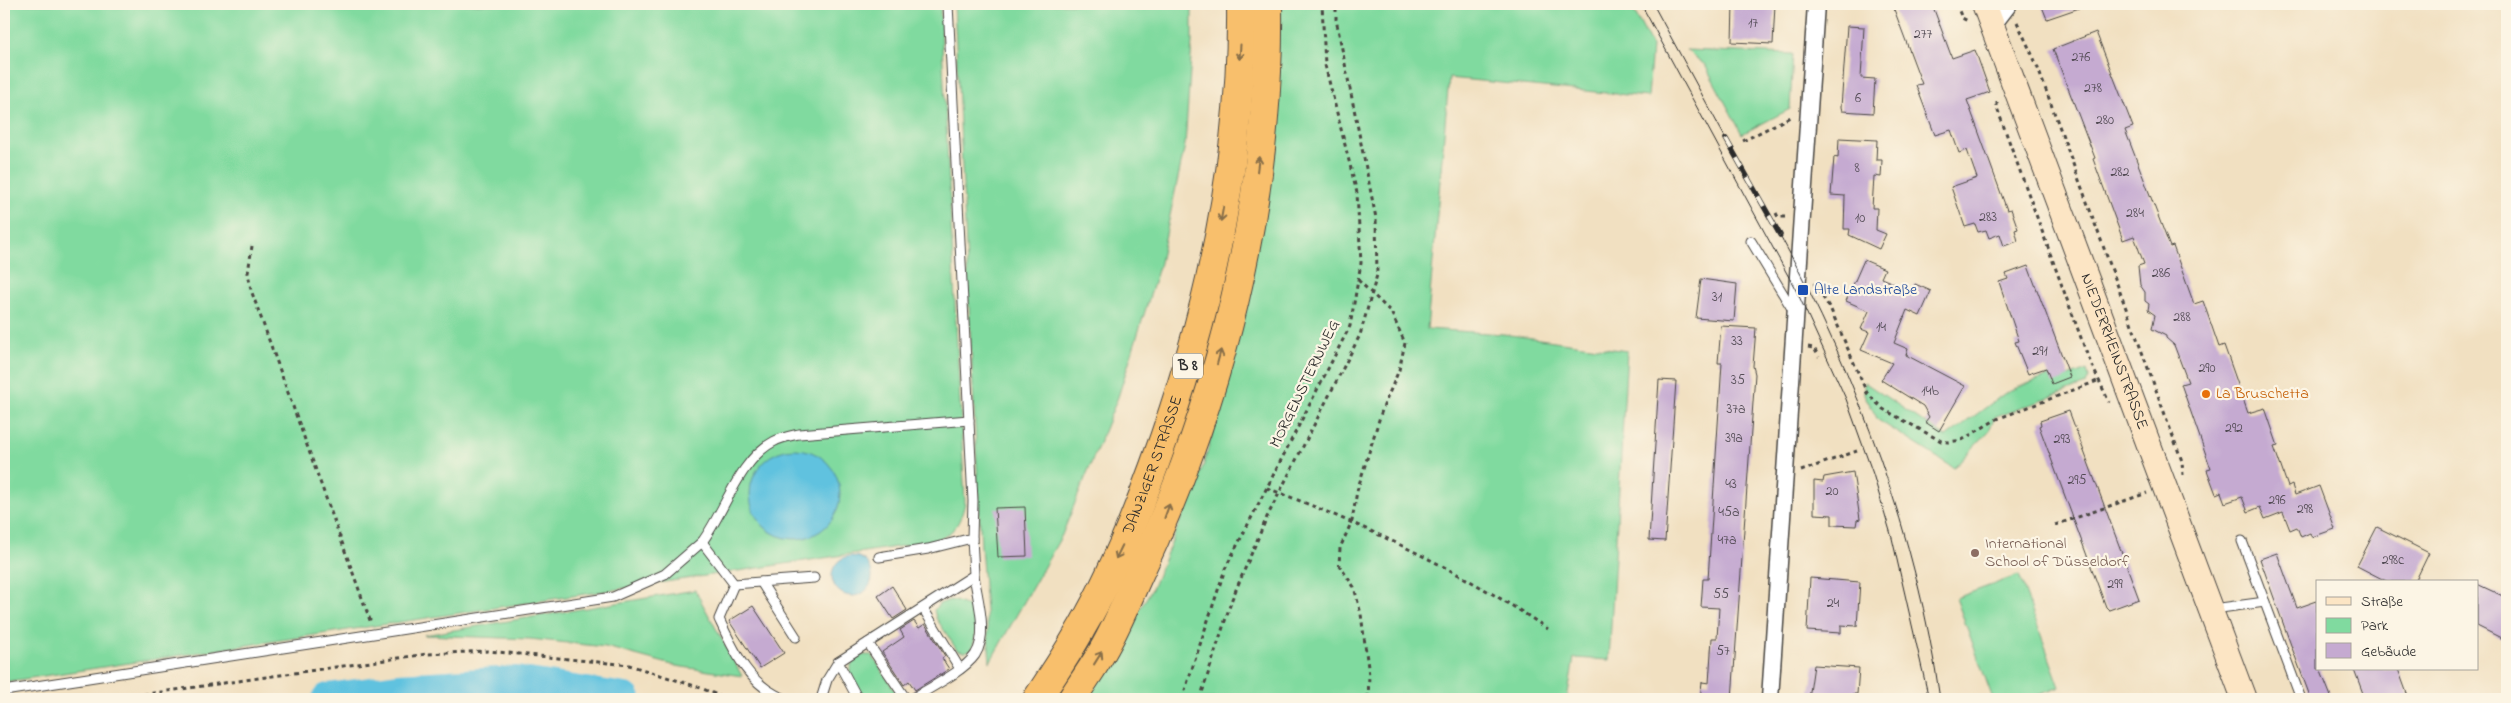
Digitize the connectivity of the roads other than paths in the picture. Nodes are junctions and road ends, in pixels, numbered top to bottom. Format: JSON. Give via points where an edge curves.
{"nodes":[{"id":1,"x":948,"y":4,"type":"edge"},
{"id":2,"x":1241,"y":4,"type":"edge"},
{"id":3,"x":1268,"y":4,"type":"edge"},
{"id":4,"x":1816,"y":4,"type":"edge"},
{"id":5,"x":2011,"y":8,"type":"edge"},
{"id":6,"x":1982,"y":17,"type":"edge"},
{"id":7,"x":1751,"y":241,"type":"dead end"},
{"id":8,"x":1796,"y":317,"type":"junction"},
{"id":9,"x":969,"y":420,"type":"junction"},
{"id":10,"x":972,"y":538,"type":"junction"},
{"id":11,"x":2242,"y":541,"type":"dead end"},
{"id":12,"x":702,"y":542,"type":"junction"},
{"id":13,"x":879,"y":557,"type":"dead end"},
{"id":14,"x":974,"y":575,"type":"junction"},
{"id":15,"x":814,"y":578,"type":"dead end"},
{"id":16,"x":761,"y":582,"type":"junction"},
{"id":17,"x":734,"y":584,"type":"junction"},
{"id":18,"x":2265,"y":602,"type":"junction"},
{"id":19,"x":923,"y":608,"type":"junction"},
{"id":20,"x":2210,"y":610,"type":"junction"},
{"id":21,"x":796,"y":637,"type":"dead end"},
{"id":22,"x":868,"y":642,"type":"junction"},
{"id":23,"x":838,"y":662,"type":"junction"},
{"id":24,"x":960,"y":668,"type":"junction"},
{"id":25,"x":4,"y":691,"type":"edge"},
{"id":26,"x":785,"y":699,"type":"edge"},
{"id":27,"x":821,"y":699,"type":"edge"},
{"id":28,"x":858,"y":699,"type":"edge"},
{"id":29,"x":906,"y":699,"type":"edge"},
{"id":30,"x":912,"y":699,"type":"edge"},
{"id":31,"x":1037,"y":699,"type":"edge"},
{"id":32,"x":1072,"y":699,"type":"edge"},
{"id":33,"x":1770,"y":699,"type":"edge"},
{"id":34,"x":2244,"y":699,"type":"edge"},
{"id":35,"x":2301,"y":699,"type":"edge"}],
"edges":[{"from":1,"to":9,"type":"lane"},
{"from":2,"to":31,"type":"highway","name":"DANZIGER STRASSE","number":"B 8","one_way":true,"via":[[1232,158],[1211,279],[1178,400],[1134,519],[1082,628]]},
{"from":32,"to":3,"type":"highway","name":"DANZIGER STRASSE","number":"B 8","one_way":true,"via":[[1106,645],[1160,531],[1206,408],[1239,286],[1259,163]]},
{"from":4,"to":8,"type":"street"},
{"from":5,"to":6,"type":"street"},
{"from":6,"to":20,"type":"main road","name":"NIEDERRHEINSTRASSE","via":[[2110,377]]},
{"from":7,"to":8,"type":"lane"},
{"from":8,"to":33,"type":"street"},
{"from":9,"to":10,"type":"lane"},
{"from":9,"to":12,"type":"lane","via":[[799,434],[773,441],[754,456]]},
{"from":10,"to":13,"type":"lane","via":[[928,550]]},
{"from":10,"to":14,"type":"lane"},
{"from":11,"to":18,"type":"lane"},
{"from":12,"to":17,"type":"lane"},
{"from":12,"to":25,"type":"lane","via":[[665,574],[613,597]]},
{"from":14,"to":19,"type":"lane"},
{"from":14,"to":24,"type":"lane","via":[[980,642],[975,655]]},
{"from":15,"to":16,"type":"lane"},
{"from":16,"to":17,"type":"lane"},
{"from":16,"to":21,"type":"lane"},
{"from":17,"to":26,"type":"lane","via":[[719,619],[751,676],[766,690]]},
{"from":18,"to":20,"type":"lane"},
{"from":18,"to":35,"type":"lane"},
{"from":19,"to":22,"type":"lane"},
{"from":19,"to":24,"type":"lane"},
{"from":20,"to":34,"type":"main road","name":"NIEDERRHEINSTRASSE"},
{"from":22,"to":23,"type":"lane"},
{"from":22,"to":29,"type":"lane"},
{"from":23,"to":27,"type":"lane"},
{"from":23,"to":28,"type":"lane"},
{"from":24,"to":30,"type":"lane"}]}
